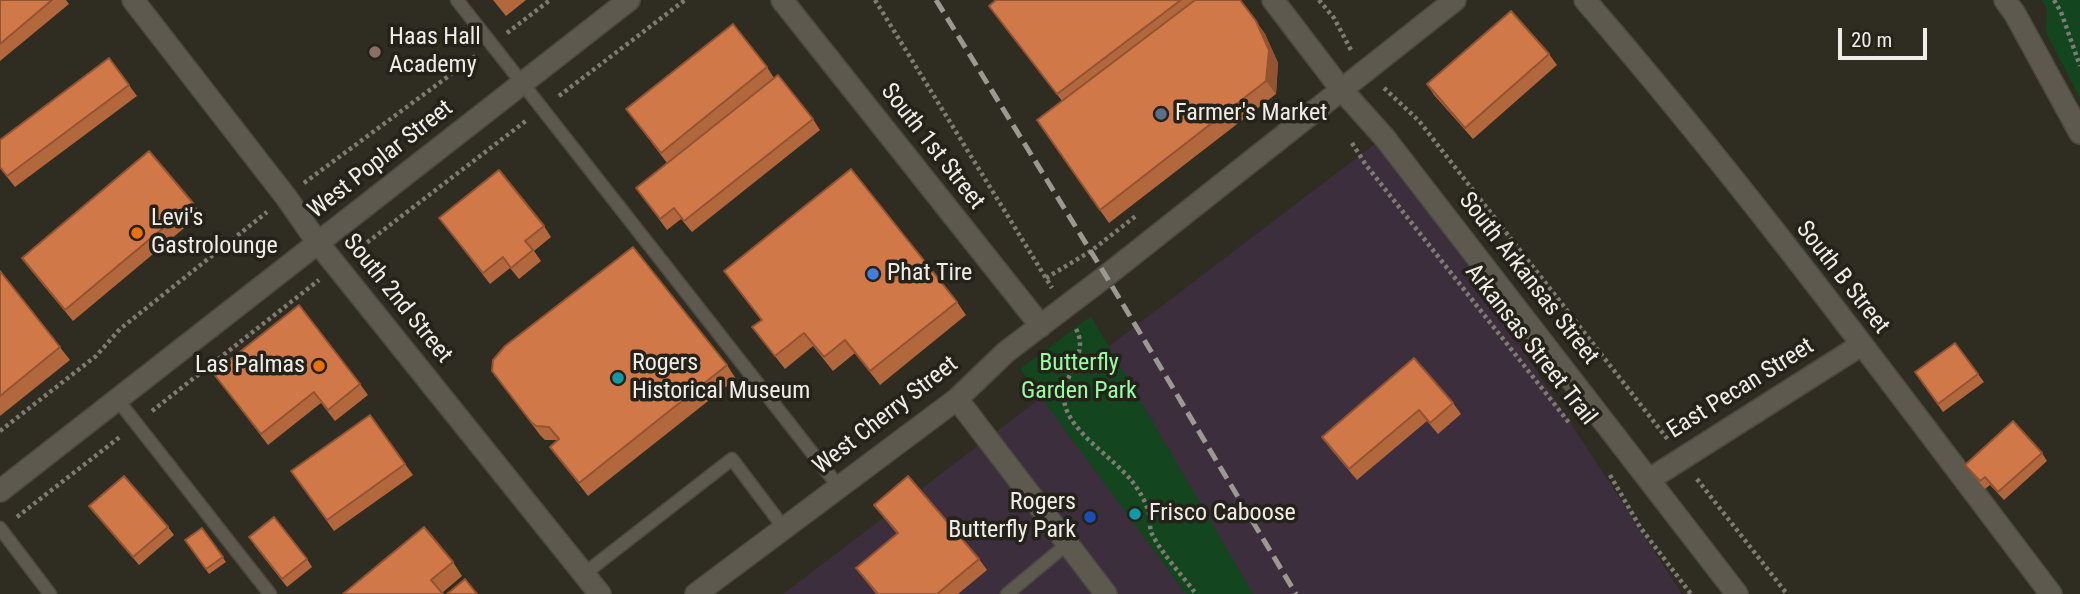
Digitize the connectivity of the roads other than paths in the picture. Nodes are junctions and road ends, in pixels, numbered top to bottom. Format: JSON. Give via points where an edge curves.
{"nodes":[{"id":1,"x":133,"y":0,"type":"edge"},
{"id":2,"x":457,"y":0,"type":"edge"},
{"id":3,"x":629,"y":0,"type":"edge"},
{"id":4,"x":782,"y":0,"type":"edge"},
{"id":5,"x":1273,"y":0,"type":"edge"},
{"id":6,"x":1455,"y":0,"type":"edge"},
{"id":7,"x":1585,"y":0,"type":"edge"},
{"id":8,"x":2005,"y":0,"type":"edge"},
{"id":9,"x":522,"y":84,"type":"junction"},
{"id":10,"x":1341,"y":89,"type":"junction"},
{"id":11,"x":2080,"y":133,"type":"edge"},
{"id":12,"x":318,"y":243,"type":"junction"},
{"id":13,"x":1041,"y":326,"type":"junction"},
{"id":14,"x":1861,"y":345,"type":"junction"},
{"id":15,"x":957,"y":399,"type":"junction"},
{"id":16,"x":117,"y":400,"type":"junction"},
{"id":17,"x":1650,"y":479,"type":"junction"},
{"id":18,"x":839,"y":486,"type":"junction"},
{"id":19,"x":0,"y":491,"type":"edge"},
{"id":20,"x":0,"y":528,"type":"edge"},
{"id":21,"x":784,"y":528,"type":"junction"},
{"id":22,"x":1066,"y":545,"type":"junction"},
{"id":23,"x":584,"y":574,"type":"junction"},
{"id":24,"x":50,"y":594,"type":"edge"},
{"id":25,"x":270,"y":594,"type":"edge"},
{"id":26,"x":600,"y":594,"type":"edge"},
{"id":27,"x":696,"y":594,"type":"edge"},
{"id":28,"x":1007,"y":594,"type":"edge"},
{"id":29,"x":1106,"y":594,"type":"edge"},
{"id":30,"x":1737,"y":594,"type":"edge"},
{"id":31,"x":2051,"y":594,"type":"edge"}],
"edges":[{"from":1,"to":12,"type":"street","name":"South 2nd Street"},
{"from":2,"to":9,"type":"lane"},
{"from":3,"to":9,"type":"street","name":"West Poplar Street"},
{"from":4,"to":13,"type":"street","name":"South 1st Street"},
{"from":5,"to":10,"type":"street","name":"South Arkansas Street"},
{"from":6,"to":10,"type":"street","name":"West Cherry Street"},
{"from":7,"to":14,"type":"street","name":"South B Street"},
{"from":8,"to":11,"type":"street"},
{"from":9,"to":12,"type":"street","name":"West Poplar Street"},
{"from":9,"to":18,"type":"lane"},
{"from":10,"to":13,"type":"street","name":"West Cherry Street"},
{"from":10,"to":17,"type":"street","name":"South Arkansas Street"},
{"from":12,"to":16,"type":"street","name":"West Poplar Street"},
{"from":12,"to":23,"type":"street","name":"South 2nd Street"},
{"from":13,"to":15,"type":"street","name":"West Cherry Street"},
{"from":14,"to":17,"type":"street","name":"East Pecan Street"},
{"from":14,"to":31,"type":"street","name":"South B Street"},
{"from":15,"to":18,"type":"street","name":"West Cherry Street"},
{"from":15,"to":22,"type":"street"},
{"from":16,"to":19,"type":"street","name":"West Poplar Street"},
{"from":16,"to":25,"type":"lane"},
{"from":17,"to":30,"type":"street","name":"South Arkansas Street"},
{"from":18,"to":21,"type":"street","name":"West Cherry Street"},
{"from":20,"to":24,"type":"lane"},
{"from":21,"to":23,"type":"lane","via":[[732,459]]},
{"from":21,"to":27,"type":"street","name":"West Cherry Street"},
{"from":22,"to":28,"type":"lane"},
{"from":22,"to":29,"type":"street"},
{"from":23,"to":26,"type":"street","name":"South 2nd Street"}]}
